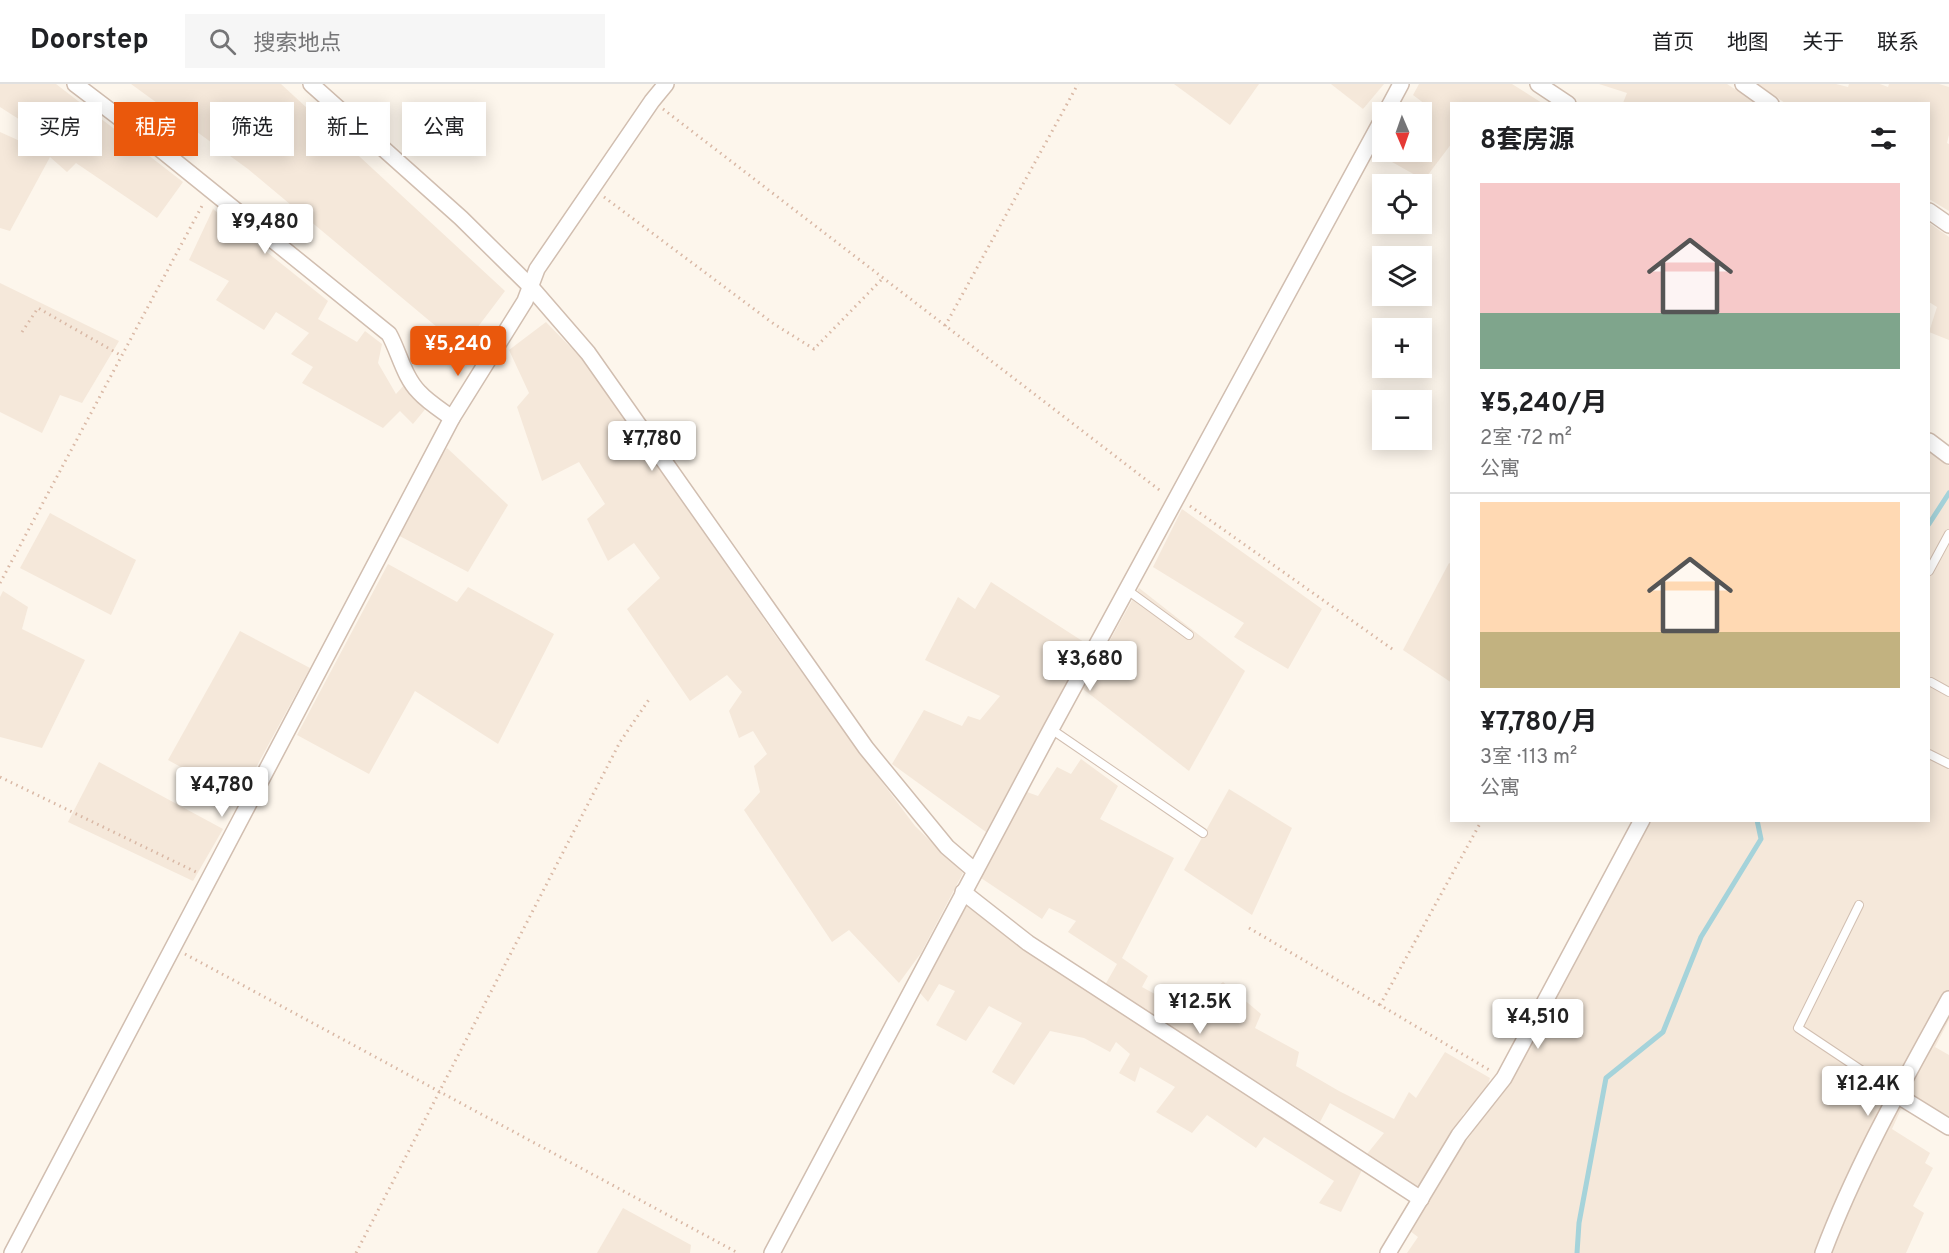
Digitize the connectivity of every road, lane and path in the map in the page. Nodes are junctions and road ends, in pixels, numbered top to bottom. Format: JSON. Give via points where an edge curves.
{"nodes":[{"id":1,"x":75,"y":84,"type":"edge"},
{"id":2,"x":311,"y":84,"type":"edge"},
{"id":3,"x":666,"y":84,"type":"edge"},
{"id":4,"x":1078,"y":84,"type":"edge"},
{"id":5,"x":1401,"y":84,"type":"edge"},
{"id":6,"x":1538,"y":84,"type":"edge"},
{"id":7,"x":1743,"y":84,"type":"edge"},
{"id":8,"x":652,"y":101,"type":"junction"},
{"id":9,"x":1391,"y":102,"type":"edge"},
{"id":10,"x":1565,"y":102,"type":"edge"},
{"id":11,"x":1768,"y":102,"type":"edge"},
{"id":12,"x":1372,"y":138,"type":"edge"},
{"id":13,"x":592,"y":188,"type":"junction"},
{"id":14,"x":210,"y":190,"type":"junction"},
{"id":15,"x":1930,"y":212,"type":"edge"},
{"id":16,"x":1949,"y":225,"type":"edge"},
{"id":17,"x":883,"y":278,"type":"junction"},
{"id":18,"x":530,"y":286,"type":"junction"},
{"id":19,"x":945,"y":326,"type":"junction"},
{"id":20,"x":22,"y":332,"type":"dead end"},
{"id":21,"x":122,"y":356,"type":"junction"},
{"id":22,"x":452,"y":418,"type":"junction"},
{"id":23,"x":1930,"y":442,"type":"edge"},
{"id":24,"x":1949,"y":456,"type":"edge"},
{"id":25,"x":1176,"y":498,"type":"junction"},
{"id":26,"x":1949,"y":534,"type":"edge"},
{"id":27,"x":1930,"y":569,"type":"edge"},
{"id":28,"x":0,"y":583,"type":"edge"},
{"id":29,"x":1126,"y":589,"type":"junction"},
{"id":30,"x":1189,"y":635,"type":"dead end"},
{"id":31,"x":1395,"y":651,"type":"dead end"},
{"id":32,"x":1931,"y":682,"type":"dead end"},
{"id":33,"x":1949,"y":692,"type":"edge"},
{"id":34,"x":650,"y":698,"type":"dead end"},
{"id":35,"x":1051,"y":729,"type":"junction"},
{"id":36,"x":1930,"y":754,"type":"edge"},
{"id":37,"x":1949,"y":763,"type":"edge"},
{"id":38,"x":0,"y":777,"type":"edge"},
{"id":39,"x":1481,"y":822,"type":"edge"},
{"id":40,"x":1641,"y":822,"type":"edge"},
{"id":41,"x":1203,"y":833,"type":"dead end"},
{"id":42,"x":975,"y":871,"type":"junction"},
{"id":43,"x":208,"y":878,"type":"junction"},
{"id":44,"x":963,"y":892,"type":"junction"},
{"id":45,"x":1859,"y":905,"type":"dead end"},
{"id":46,"x":1249,"y":928,"type":"dead end"},
{"id":47,"x":172,"y":947,"type":"junction"},
{"id":48,"x":1949,"y":999,"type":"edge"},
{"id":49,"x":1380,"y":1005,"type":"junction"},
{"id":50,"x":1504,"y":1078,"type":"junction"},
{"id":51,"x":440,"y":1093,"type":"junction"},
{"id":52,"x":1897,"y":1095,"type":"junction"},
{"id":53,"x":1949,"y":1127,"type":"edge"},
{"id":54,"x":1421,"y":1199,"type":"junction"},
{"id":55,"x":12,"y":1253,"type":"edge"},
{"id":56,"x":356,"y":1253,"type":"edge"},
{"id":57,"x":738,"y":1253,"type":"edge"},
{"id":58,"x":772,"y":1253,"type":"edge"},
{"id":59,"x":1388,"y":1253,"type":"edge"},
{"id":60,"x":1823,"y":1253,"type":"edge"}],
"edges":[{"from":1,"to":14,"type":"street"},
{"from":2,"to":18,"type":"street","via":[[461,218]]},
{"from":3,"to":8,"type":"street"},
{"from":4,"to":19,"type":"path"},
{"from":5,"to":9,"type":"street"},
{"from":6,"to":10,"type":"street"},
{"from":7,"to":11,"type":"street"},
{"from":8,"to":13,"type":"street"},
{"from":8,"to":17,"type":"path"},
{"from":12,"to":25,"type":"street"},
{"from":13,"to":17,"type":"path","via":[[774,324],[814,349]]},
{"from":13,"to":18,"type":"street","via":[[537,269]]},
{"from":14,"to":21,"type":"path"},
{"from":14,"to":22,"type":"street","via":[[389,334],[409,379]]},
{"from":15,"to":16,"type":"street"},
{"from":17,"to":19,"type":"path"},
{"from":18,"to":22,"type":"street","via":[[525,301]]},
{"from":18,"to":42,"type":"street","via":[[588,353],[866,748],[947,847]]},
{"from":19,"to":25,"type":"path","via":[[1162,492]]},
{"from":20,"to":21,"type":"path","via":[[38,308]]},
{"from":21,"to":28,"type":"path"},
{"from":22,"to":43,"type":"street"},
{"from":23,"to":24,"type":"street"},
{"from":25,"to":29,"type":"street"},
{"from":25,"to":31,"type":"path"},
{"from":26,"to":27,"type":"lane"},
{"from":29,"to":30,"type":"lane"},
{"from":29,"to":35,"type":"street"},
{"from":32,"to":33,"type":"lane"},
{"from":34,"to":51,"type":"path","via":[[620,742]]},
{"from":35,"to":41,"type":"lane"},
{"from":35,"to":42,"type":"street"},
{"from":36,"to":37,"type":"lane"},
{"from":38,"to":43,"type":"path"},
{"from":39,"to":49,"type":"path"},
{"from":40,"to":50,"type":"street"},
{"from":42,"to":44,"type":"street"},
{"from":43,"to":47,"type":"street"},
{"from":44,"to":54,"type":"street","via":[[1028,943]]},
{"from":44,"to":58,"type":"street"},
{"from":45,"to":52,"type":"lane","via":[[1798,1028]]},
{"from":46,"to":49,"type":"path"},
{"from":47,"to":51,"type":"path"},
{"from":47,"to":55,"type":"street"},
{"from":48,"to":52,"type":"street"},
{"from":49,"to":50,"type":"path"},
{"from":50,"to":54,"type":"street","via":[[1459,1135]]},
{"from":51,"to":56,"type":"path"},
{"from":51,"to":57,"type":"path"},
{"from":52,"to":53,"type":"street"},
{"from":52,"to":60,"type":"street"},
{"from":54,"to":59,"type":"street"}]}
